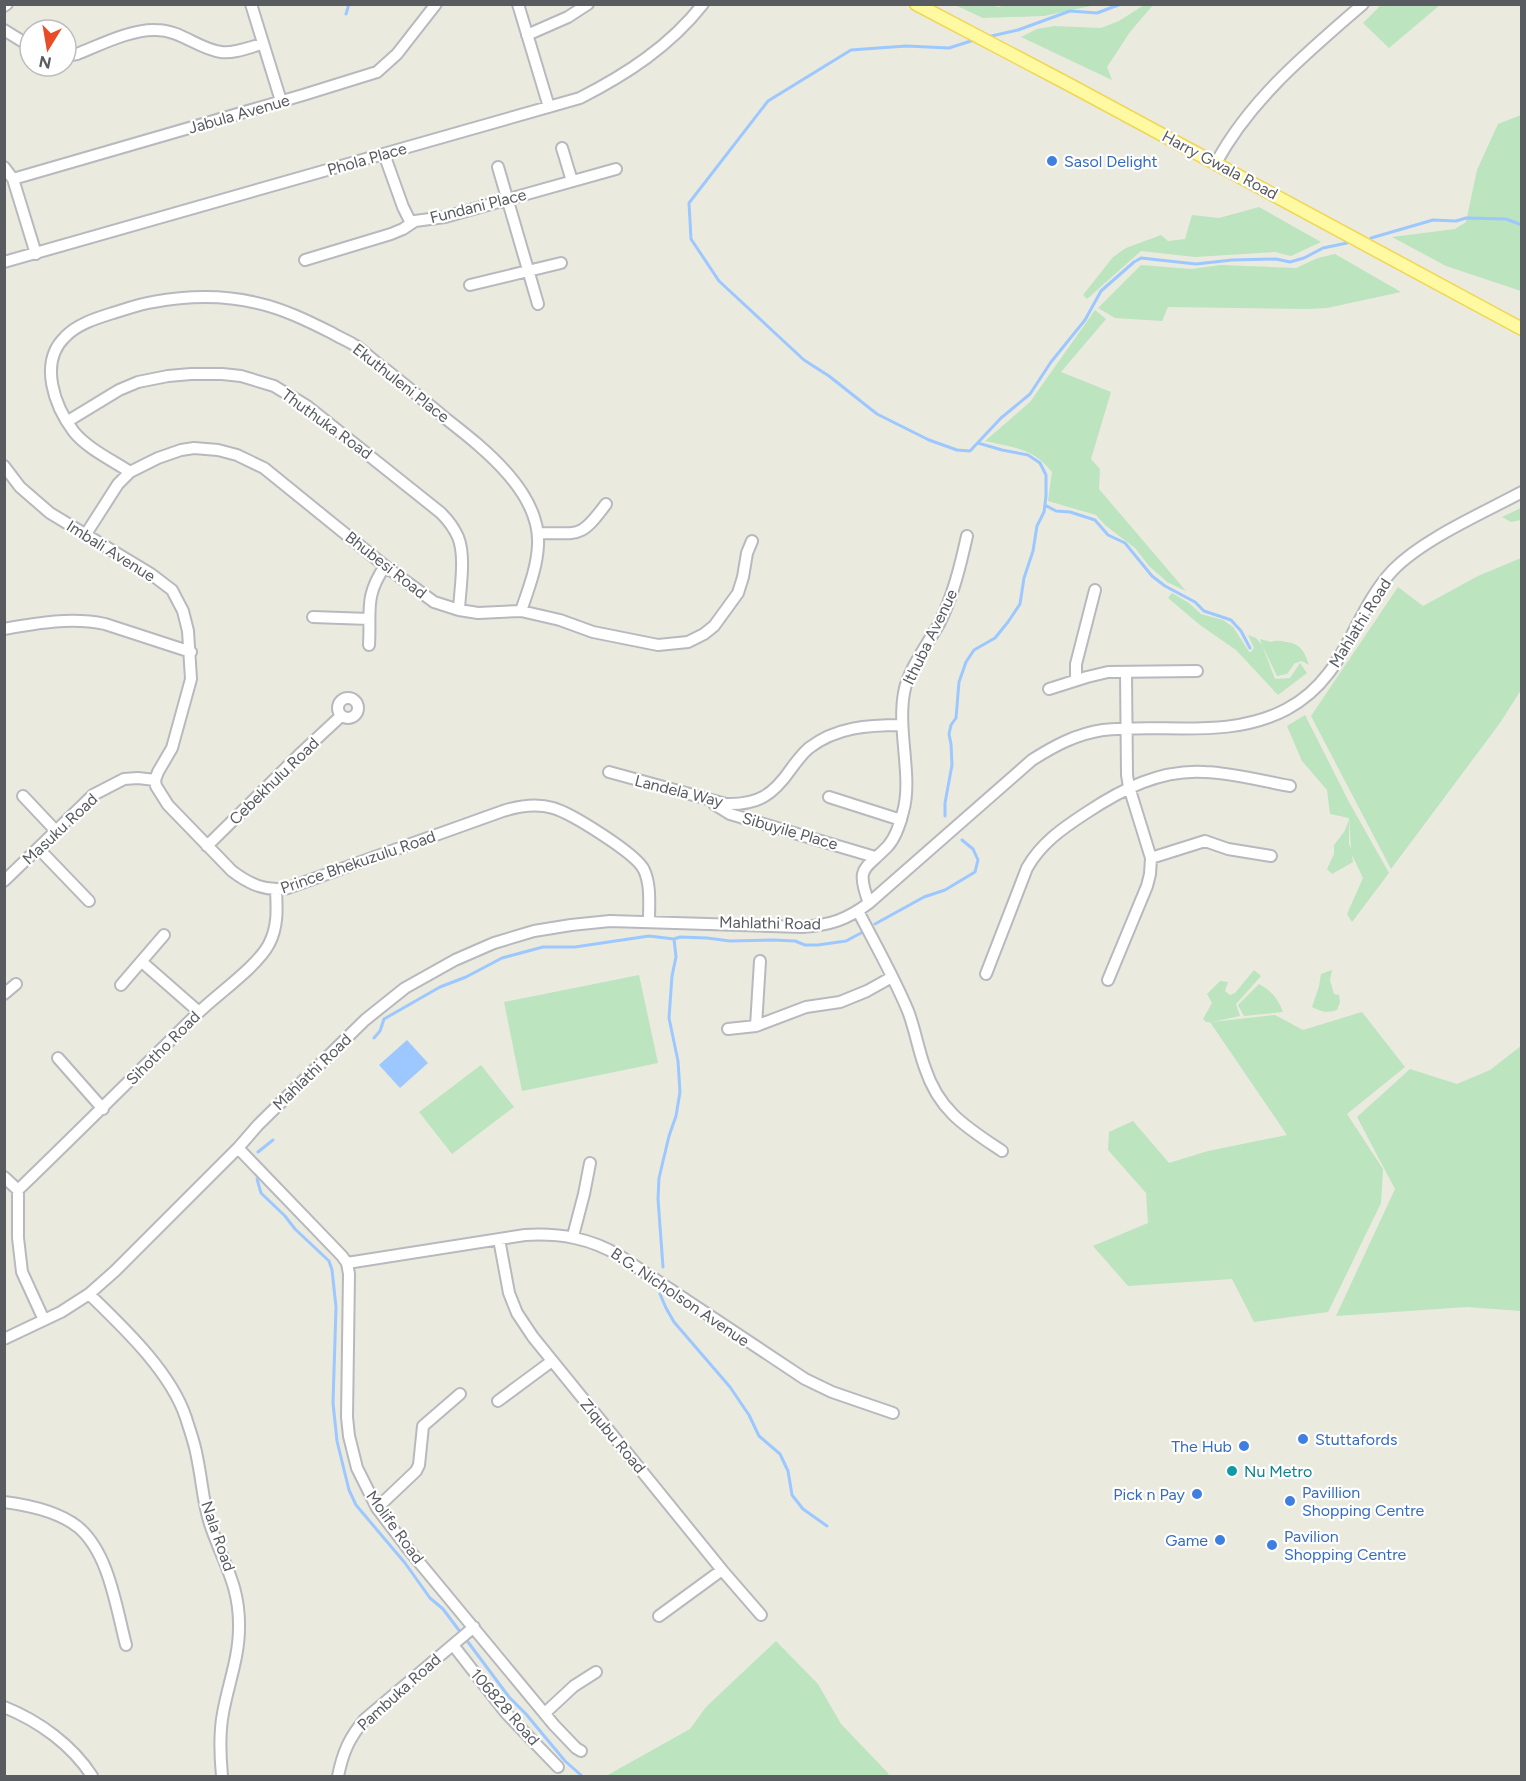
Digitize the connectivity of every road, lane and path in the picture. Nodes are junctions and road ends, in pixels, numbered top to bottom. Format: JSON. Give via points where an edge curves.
{"nodes":[{"id":1,"x":251,"y":4,"type":"edge"},
{"id":2,"x":436,"y":4,"type":"edge"},
{"id":3,"x":518,"y":4,"type":"edge"},
{"id":4,"x":588,"y":4,"type":"edge"},
{"id":5,"x":703,"y":4,"type":"edge"},
{"id":6,"x":916,"y":4,"type":"edge"},
{"id":7,"x":1363,"y":4,"type":"edge"},
{"id":8,"x":4,"y":30,"type":"edge"},
{"id":9,"x":527,"y":35,"type":"junction"},
{"id":10,"x":18,"y":39,"type":"edge"},
{"id":11,"x":262,"y":44,"type":"junction"},
{"id":12,"x":78,"y":54,"type":"edge"},
{"id":13,"x":281,"y":101,"type":"junction"},
{"id":14,"x":549,"y":107,"type":"junction"},
{"id":15,"x":562,"y":148,"type":"dead end"},
{"id":16,"x":384,"y":154,"type":"junction"},
{"id":17,"x":1216,"y":163,"type":"junction"},
{"id":18,"x":4,"y":167,"type":"edge"},
{"id":19,"x":498,"y":167,"type":"dead end"},
{"id":20,"x":616,"y":169,"type":"dead end"},
{"id":21,"x":13,"y":179,"type":"junction"},
{"id":22,"x":572,"y":181,"type":"junction"},
{"id":23,"x":508,"y":199,"type":"junction"},
{"id":24,"x":411,"y":222,"type":"junction"},
{"id":25,"x":36,"y":254,"type":"junction"},
{"id":26,"x":305,"y":260,"type":"dead end"},
{"id":27,"x":4,"y":262,"type":"edge"},
{"id":28,"x":561,"y":263,"type":"dead end"},
{"id":29,"x":527,"y":271,"type":"junction"},
{"id":30,"x":470,"y":285,"type":"dead end"},
{"id":31,"x":538,"y":304,"type":"dead end"},
{"id":32,"x":1521,"y":329,"type":"edge"},
{"id":33,"x":68,"y":421,"type":"junction"},
{"id":34,"x":4,"y":466,"type":"edge"},
{"id":35,"x":130,"y":472,"type":"junction"},
{"id":36,"x":9,"y":482,"type":"edge"},
{"id":37,"x":1521,"y":492,"type":"edge"},
{"id":38,"x":606,"y":504,"type":"dead end"},
{"id":39,"x":538,"y":533,"type":"junction"},
{"id":40,"x":86,"y":534,"type":"junction"},
{"id":41,"x":967,"y":536,"type":"dead end"},
{"id":42,"x":752,"y":541,"type":"dead end"},
{"id":43,"x":386,"y":566,"type":"junction"},
{"id":44,"x":1095,"y":590,"type":"dead end"},
{"id":45,"x":459,"y":610,"type":"junction"},
{"id":46,"x":521,"y":611,"type":"junction"},
{"id":47,"x":313,"y":617,"type":"dead end"},
{"id":48,"x":369,"y":619,"type":"junction"},
{"id":49,"x":4,"y":629,"type":"edge"},
{"id":50,"x":369,"y":645,"type":"dead end"},
{"id":51,"x":191,"y":652,"type":"junction"},
{"id":52,"x":1197,"y":671,"type":"dead end"},
{"id":53,"x":1126,"y":672,"type":"junction"},
{"id":54,"x":1076,"y":680,"type":"junction"},
{"id":55,"x":1049,"y":689,"type":"dead end"},
{"id":56,"x":341,"y":716,"type":"dead end"},
{"id":57,"x":902,"y":725,"type":"junction"},
{"id":58,"x":1126,"y":729,"type":"junction"},
{"id":59,"x":609,"y":772,"type":"dead end"},
{"id":60,"x":155,"y":780,"type":"junction"},
{"id":61,"x":1290,"y":786,"type":"dead end"},
{"id":62,"x":1129,"y":787,"type":"junction"},
{"id":63,"x":23,"y":796,"type":"dead end"},
{"id":64,"x":829,"y":797,"type":"dead end"},
{"id":65,"x":707,"y":799,"type":"junction"},
{"id":66,"x":901,"y":820,"type":"junction"},
{"id":67,"x":56,"y":831,"type":"junction"},
{"id":68,"x":207,"y":846,"type":"junction"},
{"id":69,"x":38,"y":848,"type":"junction"},
{"id":70,"x":875,"y":856,"type":"junction"},
{"id":71,"x":1271,"y":856,"type":"dead end"},
{"id":72,"x":1151,"y":858,"type":"junction"},
{"id":73,"x":4,"y":881,"type":"edge"},
{"id":74,"x":276,"y":890,"type":"junction"},
{"id":75,"x":89,"y":901,"type":"dead end"},
{"id":76,"x":869,"y":903,"type":"junction"},
{"id":77,"x":858,"y":912,"type":"junction"},
{"id":78,"x":650,"y":921,"type":"junction"},
{"id":79,"x":164,"y":934,"type":"dead end"},
{"id":80,"x":760,"y":961,"type":"dead end"},
{"id":81,"x":142,"y":962,"type":"junction"},
{"id":82,"x":986,"y":974,"type":"dead end"},
{"id":83,"x":892,"y":977,"type":"junction"},
{"id":84,"x":1108,"y":980,"type":"dead end"},
{"id":85,"x":16,"y":984,"type":"dead end"},
{"id":86,"x":121,"y":985,"type":"dead end"},
{"id":87,"x":4,"y":994,"type":"edge"},
{"id":88,"x":199,"y":1012,"type":"junction"},
{"id":89,"x":756,"y":1026,"type":"junction"},
{"id":90,"x":728,"y":1029,"type":"dead end"},
{"id":91,"x":58,"y":1059,"type":"dead end"},
{"id":92,"x":103,"y":1109,"type":"junction"},
{"id":93,"x":238,"y":1148,"type":"junction"},
{"id":94,"x":1002,"y":1151,"type":"dead end"},
{"id":95,"x":590,"y":1163,"type":"dead end"},
{"id":96,"x":4,"y":1177,"type":"edge"},
{"id":97,"x":18,"y":1190,"type":"junction"},
{"id":98,"x":573,"y":1236,"type":"junction"},
{"id":99,"x":499,"y":1239,"type":"junction"},
{"id":100,"x":347,"y":1263,"type":"junction"},
{"id":101,"x":89,"y":1294,"type":"junction"},
{"id":102,"x":44,"y":1320,"type":"junction"},
{"id":103,"x":4,"y":1339,"type":"edge"},
{"id":104,"x":552,"y":1361,"type":"junction"},
{"id":105,"x":460,"y":1394,"type":"dead end"},
{"id":106,"x":498,"y":1401,"type":"dead end"},
{"id":107,"x":893,"y":1413,"type":"dead end"},
{"id":108,"x":4,"y":1502,"type":"edge"},
{"id":109,"x":377,"y":1508,"type":"junction"},
{"id":110,"x":722,"y":1570,"type":"junction"},
{"id":111,"x":659,"y":1616,"type":"dead end"},
{"id":112,"x":761,"y":1616,"type":"dead end"},
{"id":113,"x":472,"y":1629,"type":"junction"},
{"id":114,"x":455,"y":1643,"type":"junction"},
{"id":115,"x":126,"y":1645,"type":"dead end"},
{"id":116,"x":596,"y":1672,"type":"dead end"},
{"id":117,"x":6,"y":1711,"type":"edge"},
{"id":118,"x":545,"y":1713,"type":"junction"},
{"id":119,"x":581,"y":1751,"type":"dead end"},
{"id":120,"x":558,"y":1767,"type":"dead end"},
{"id":121,"x":92,"y":1776,"type":"edge"},
{"id":122,"x":222,"y":1776,"type":"edge"},
{"id":123,"x":338,"y":1776,"type":"edge"}],
"edges":[{"from":1,"to":11,"type":"street"},
{"from":2,"to":13,"type":"street","name":"Jabula Avenue","via":[[397,54],[377,72]]},
{"from":3,"to":9,"type":"street"},
{"from":4,"to":9,"type":"street"},
{"from":5,"to":14,"type":"street","name":"Phola Place","via":[[675,36],[630,71],[580,98]]},
{"from":6,"to":17,"type":"main road","name":"Harry Gwala Road"},
{"from":7,"to":17,"type":"street","via":[[1268,92]]},
{"from":8,"to":10,"type":"street"},
{"from":9,"to":14,"type":"street"},
{"from":11,"to":12,"type":"street","via":[[223,53],[184,36],[157,30],[140,31]]},
{"from":11,"to":13,"type":"street"},
{"from":13,"to":21,"type":"street","name":"Jabula Avenue"},
{"from":14,"to":16,"type":"street","name":"Phola Place"},
{"from":15,"to":22,"type":"street"},
{"from":16,"to":24,"type":"street","name":"Fundani Place"},
{"from":16,"to":25,"type":"street","name":"Phola Place"},
{"from":17,"to":32,"type":"main road","name":"Harry Gwala Road"},
{"from":18,"to":21,"type":"street"},
{"from":19,"to":23,"type":"street"},
{"from":20,"to":22,"type":"street","name":"Fundani Place"},
{"from":21,"to":25,"type":"street"},
{"from":22,"to":23,"type":"street","name":"Fundani Place"},
{"from":23,"to":24,"type":"street","name":"Fundani Place"},
{"from":23,"to":29,"type":"street"},
{"from":24,"to":26,"type":"street","via":[[390,234]]},
{"from":25,"to":27,"type":"street","name":"Phola Place"},
{"from":28,"to":29,"type":"street"},
{"from":29,"to":30,"type":"street"},
{"from":29,"to":31,"type":"street"},
{"from":33,"to":35,"type":"street","name":"Ekuthuleni Place","via":[[88,445]]},
{"from":33,"to":39,"type":"street","name":"Ekuthuleni Place","via":[[51,381],[51,361],[64,337],[74,329],[99,317],[152,302],[220,298],[256,302],[288,312],[356,346],[483,448],[524,496]]},
{"from":33,"to":45,"type":"street","name":"Thuthuka Road","via":[[119,390],[168,376],[222,374],[274,386],[320,414],[450,523],[462,555]]},
{"from":34,"to":36,"type":"street","name":"Imbali Avenue"},
{"from":35,"to":40,"type":"street","name":"Bhubesi Road"},
{"from":35,"to":43,"type":"street","name":"Bhubesi Road","via":[[181,450],[207,449],[237,456],[264,468]]},
{"from":36,"to":40,"type":"street","name":"Imbali Avenue"},
{"from":37,"to":58,"type":"street","name":"Mahlathi Road","via":[[1448,531],[1394,570],[1374,593],[1341,657],[1317,687],[1288,709],[1226,728]]},
{"from":38,"to":39,"type":"street","via":[[584,530]]},
{"from":39,"to":46,"type":"street","name":"Ekuthuleni Place","via":[[534,570]]},
{"from":40,"to":51,"type":"street","name":"Imbali Avenue","via":[[172,590],[183,611]]},
{"from":41,"to":57,"type":"street","name":"Ithuba Avenue","via":[[946,607],[905,685]]},
{"from":42,"to":46,"type":"street","name":"Bhubesi Road","via":[[741,586],[732,603],[714,626],[688,642],[646,643]]},
{"from":43,"to":45,"type":"street","name":"Bhubesi Road","via":[[423,596]]},
{"from":43,"to":48,"type":"street","via":[[373,585]]},
{"from":44,"to":54,"type":"street","via":[[1076,664]]},
{"from":45,"to":46,"type":"street","name":"Bhubesi Road"},
{"from":47,"to":48,"type":"street"},
{"from":48,"to":50,"type":"street"},
{"from":49,"to":51,"type":"street","via":[[78,619]]},
{"from":51,"to":60,"type":"street","via":[[186,701],[172,748]]},
{"from":52,"to":53,"type":"street"},
{"from":53,"to":54,"type":"street"},
{"from":53,"to":58,"type":"street"},
{"from":54,"to":55,"type":"street"},
{"from":56,"to":68,"type":"street","name":"Cebekhulu Road"},
{"from":57,"to":65,"type":"street","name":"Landela Way","via":[[862,727],[828,736],[806,750],[778,787],[762,798],[744,804]]},
{"from":57,"to":66,"type":"street","name":"Ithuba Avenue","via":[[906,789]]},
{"from":58,"to":62,"type":"street"},
{"from":58,"to":76,"type":"street","name":"Mahlathi Road","via":[[1077,736],[1032,760]]},
{"from":59,"to":65,"type":"street","name":"Landela Way"},
{"from":60,"to":67,"type":"street","name":"Masuku Road","via":[[124,779],[110,786],[93,795]]},
{"from":60,"to":68,"type":"street","name":"Prince Bhekuzulu Road","via":[[168,805]]},
{"from":61,"to":62,"type":"street","via":[[1195,771],[1159,776]]},
{"from":62,"to":72,"type":"street"},
{"from":62,"to":82,"type":"street","via":[[1070,823],[1034,856]]},
{"from":63,"to":67,"type":"street"},
{"from":64,"to":66,"type":"street"},
{"from":65,"to":70,"type":"street","name":"Sibuyile Place","via":[[730,814]]},
{"from":66,"to":70,"type":"street","name":"Ithuba Avenue","via":[[888,846]]},
{"from":67,"to":69,"type":"street","name":"Masuku Road"},
{"from":68,"to":74,"type":"street","name":"Prince Bhekuzulu Road","via":[[242,879]]},
{"from":69,"to":73,"type":"street","name":"Masuku Road"},
{"from":69,"to":75,"type":"street"},
{"from":70,"to":76,"type":"street","name":"Ithuba Avenue","via":[[864,870],[862,880]]},
{"from":71,"to":72,"type":"street","via":[[1205,841]]},
{"from":72,"to":84,"type":"street","via":[[1147,886]]},
{"from":74,"to":78,"type":"street","name":"Prince Bhekuzulu Road","via":[[503,811],[541,806],[571,817],[639,862],[647,878]]},
{"from":74,"to":88,"type":"street","name":"Sihotho Road","via":[[276,921],[268,945],[257,960]]},
{"from":76,"to":77,"type":"street","name":"Mahlathi Road"},
{"from":77,"to":78,"type":"street","name":"Mahlathi Road","via":[[839,922],[802,927]]},
{"from":77,"to":83,"type":"street"},
{"from":78,"to":93,"type":"street","name":"Mahlathi Road","via":[[571,924],[495,943],[455,960],[405,988],[365,1020]]},
{"from":79,"to":81,"type":"street"},
{"from":80,"to":89,"type":"street"},
{"from":81,"to":86,"type":"street"},
{"from":81,"to":88,"type":"street"},
{"from":83,"to":89,"type":"street","via":[[852,998],[806,1008]]},
{"from":83,"to":94,"type":"street","via":[[935,1092],[949,1112]]},
{"from":85,"to":87,"type":"street"},
{"from":88,"to":92,"type":"street","name":"Sihotho Road"},
{"from":89,"to":90,"type":"street"},
{"from":91,"to":92,"type":"street"},
{"from":92,"to":97,"type":"street","name":"Sihotho Road"},
{"from":93,"to":100,"type":"street"},
{"from":93,"to":101,"type":"street","name":"Mahlathi Road"},
{"from":95,"to":98,"type":"street"},
{"from":96,"to":97,"type":"street"},
{"from":97,"to":102,"type":"street","via":[[22,1272]]},
{"from":98,"to":99,"type":"street","name":"B.G. Nicholson Avenue","via":[[544,1234]]},
{"from":98,"to":107,"type":"street","name":"B.G. Nicholson Avenue","via":[[620,1256],[805,1379]]},
{"from":99,"to":100,"type":"street","name":"B.G. Nicholson Avenue"},
{"from":99,"to":104,"type":"street","name":"Ziqubu Road","via":[[508,1293],[517,1313]]},
{"from":100,"to":109,"type":"street","name":"Molife Road","via":[[349,1436],[357,1468]]},
{"from":101,"to":102,"type":"street","name":"Mahlathi Road"},
{"from":101,"to":122,"type":"street","name":"Nala Road","via":[[142,1349],[179,1402],[197,1455],[210,1522],[236,1587],[239,1630],[221,1726]]},
{"from":102,"to":103,"type":"street","name":"Mahlathi Road"},
{"from":104,"to":106,"type":"street"},
{"from":104,"to":110,"type":"street","name":"Ziqubu Road"},
{"from":105,"to":109,"type":"street","via":[[423,1426],[416,1471]]},
{"from":108,"to":115,"type":"street","via":[[62,1518],[88,1538],[109,1578]]},
{"from":109,"to":113,"type":"street","name":"Molife Road"},
{"from":110,"to":111,"type":"street"},
{"from":110,"to":112,"type":"street","name":"Ziqubu Road"},
{"from":113,"to":114,"type":"street","name":"Pambuka Road"},
{"from":113,"to":118,"type":"street","name":"Molife Road"},
{"from":114,"to":120,"type":"street","name":"106828 Road","via":[[506,1713]]},
{"from":114,"to":123,"type":"street","name":"Pambuka Road","via":[[365,1719],[345,1748]]},
{"from":116,"to":118,"type":"street"},
{"from":117,"to":121,"type":"street","via":[[31,1720],[58,1739]]},
{"from":118,"to":119,"type":"street","name":"Molife Road"}]}
